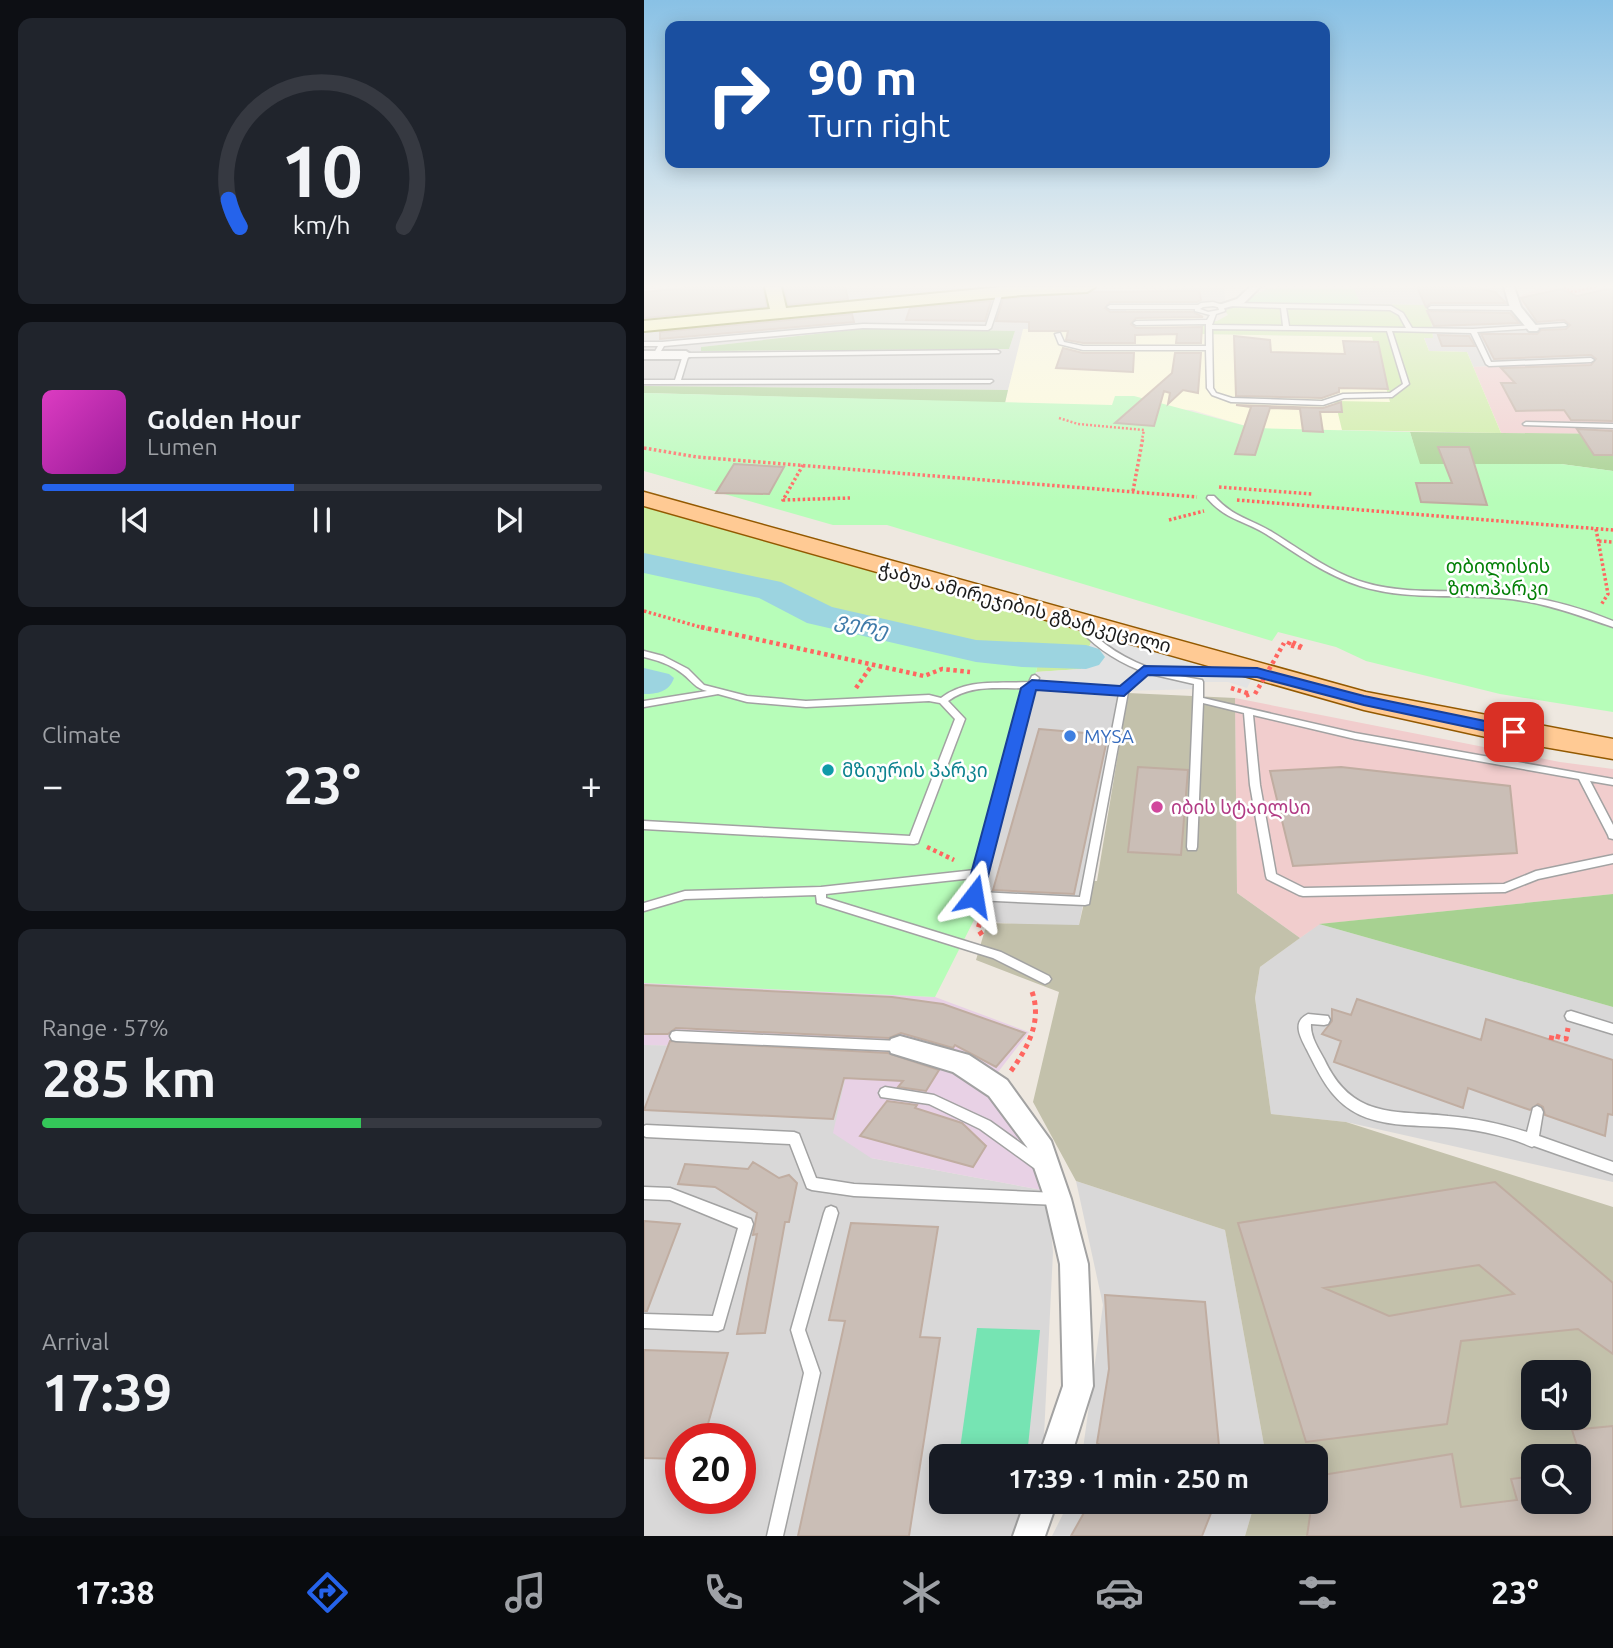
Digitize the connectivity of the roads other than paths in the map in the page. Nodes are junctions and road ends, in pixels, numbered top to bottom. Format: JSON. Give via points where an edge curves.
{"nodes":[{"id":1,"x":685,"y":359,"type":"edge"},
{"id":2,"x":1210,"y":359,"type":"edge"},
{"id":3,"x":1398,"y":359,"type":"edge"},
{"id":4,"x":1486,"y":359,"type":"edge"},
{"id":5,"x":1591,"y":360,"type":"dead end"},
{"id":6,"x":989,"y":381,"type":"dead end"},
{"id":7,"x":644,"y":382,"type":"edge"},
{"id":8,"x":677,"y":382,"type":"junction"},
{"id":9,"x":1527,"y":424,"type":"dead end"},
{"id":10,"x":1613,"y":426,"type":"edge"},
{"id":11,"x":644,"y":482,"type":"edge"},
{"id":12,"x":1213,"y":498,"type":"road end"},
{"id":13,"x":644,"y":499,"type":"edge"},
{"id":14,"x":1077,"y":622,"type":"junction"},
{"id":15,"x":1613,"y":624,"type":"edge"},
{"id":16,"x":644,"y":654,"type":"edge"},
{"id":17,"x":1144,"y":670,"type":"junction"},
{"id":18,"x":1034,"y":681,"type":"junction"},
{"id":19,"x":1256,"y":683,"type":"junction"},
{"id":20,"x":1124,"y":691,"type":"junction"},
{"id":21,"x":718,"y":693,"type":"junction"},
{"id":22,"x":1200,"y":700,"type":"junction"},
{"id":23,"x":943,"y":701,"type":"junction"},
{"id":24,"x":644,"y":704,"type":"edge"},
{"id":25,"x":1248,"y":711,"type":"junction"},
{"id":26,"x":1613,"y":729,"type":"edge"},
{"id":27,"x":1613,"y":749,"type":"edge"},
{"id":28,"x":1583,"y":777,"type":"junction"},
{"id":29,"x":1613,"y":782,"type":"edge"},
{"id":30,"x":644,"y":825,"type":"edge"},
{"id":31,"x":1613,"y":835,"type":"edge"},
{"id":32,"x":1192,"y":847,"type":"dead end"},
{"id":33,"x":1613,"y":859,"type":"edge"},
{"id":34,"x":980,"y":873,"type":"junction"},
{"id":35,"x":821,"y":891,"type":"junction"},
{"id":36,"x":644,"y":907,"type":"edge"},
{"id":37,"x":1045,"y":979,"type":"dead end"},
{"id":38,"x":1571,"y":1016,"type":"dead end"},
{"id":39,"x":1324,"y":1020,"type":"dead end"},
{"id":40,"x":1613,"y":1029,"type":"edge"},
{"id":41,"x":676,"y":1036,"type":"dead end"},
{"id":42,"x":900,"y":1046,"type":"joint"},
{"id":43,"x":885,"y":1093,"type":"dead end"},
{"id":44,"x":1537,"y":1112,"type":"dead end"},
{"id":45,"x":646,"y":1131,"type":"dead end"},
{"id":46,"x":1532,"y":1141,"type":"junction"},
{"id":47,"x":1613,"y":1168,"type":"edge"},
{"id":48,"x":1048,"y":1171,"type":"junction"},
{"id":49,"x":644,"y":1193,"type":"edge"},
{"id":50,"x":1058,"y":1199,"type":"junction"},
{"id":51,"x":831,"y":1213,"type":"dead end"},
{"id":52,"x":644,"y":1321,"type":"edge"},
{"id":53,"x":1059,"y":1444,"type":"edge"},
{"id":54,"x":1037,"y":1514,"type":"edge"},
{"id":55,"x":775,"y":1536,"type":"edge"},
{"id":56,"x":1029,"y":1536,"type":"edge"}],
"edges":[{"from":1,"to":8,"type":"lane"},
{"from":2,"to":3,"type":"lane","via":[[1214,394],[1231,400],[1323,403],[1343,396],[1401,391],[1406,384]]},
{"from":4,"to":5,"type":"lane","via":[[1489,365]]},
{"from":6,"to":8,"type":"lane"},
{"from":7,"to":8,"type":"lane"},
{"from":9,"to":10,"type":"lane"},
{"from":11,"to":26,"type":"main road","name":"ჭაბუა ამირეჯიბის გზატკეცილი","via":[[1398,688]]},
{"from":12,"to":15,"type":"lane","via":[[1225,514],[1265,530],[1330,571],[1375,587],[1420,594],[1514,597]]},
{"from":13,"to":14,"type":"main road","name":"ჭაბუა ამირეჯიბის გზატკეცილი"},
{"from":14,"to":17,"type":"lane","via":[[1095,640]]},
{"from":14,"to":19,"type":"main road","name":"ჭაბუა ამირეჯიბის გზატკეცილი"},
{"from":16,"to":21,"type":"lane","via":[[660,657],[701,687]]},
{"from":17,"to":19,"type":"lane"},
{"from":17,"to":20,"type":"lane"},
{"from":17,"to":22,"type":"lane","via":[[1199,682]]},
{"from":18,"to":20,"type":"lane"},
{"from":18,"to":23,"type":"lane","via":[[968,686]]},
{"from":18,"to":34,"type":"lane","via":[[1026,691]]},
{"from":19,"to":27,"type":"main road","name":"ჭაბუა ამირეჯიბის გზატკეცილი"},
{"from":20,"to":34,"type":"lane","via":[[1085,901],[974,896]]},
{"from":21,"to":23,"type":"lane","via":[[806,704],[912,697]]},
{"from":21,"to":24,"type":"lane"},
{"from":22,"to":25,"type":"lane"},
{"from":22,"to":32,"type":"lane"},
{"from":23,"to":30,"type":"lane","via":[[960,719],[914,840]]},
{"from":25,"to":28,"type":"lane","via":[[1355,736]]},
{"from":25,"to":33,"type":"lane","via":[[1271,876],[1285,885],[1314,892],[1505,888],[1536,874]]},
{"from":28,"to":29,"type":"lane"},
{"from":28,"to":31,"type":"lane"},
{"from":34,"to":35,"type":"lane"},
{"from":35,"to":36,"type":"lane","via":[[685,895]]},
{"from":35,"to":37,"type":"lane","via":[[821,900],[997,955]]},
{"from":38,"to":40,"type":"lane"},
{"from":39,"to":46,"type":"lane","via":[[1308,1019],[1305,1033],[1328,1082],[1352,1106],[1387,1119],[1480,1126]]},
{"from":41,"to":42,"type":"lane"},
{"from":42,"to":48,"type":"street","via":[[960,1063],[998,1088],[1038,1141]]},
{"from":43,"to":48,"type":"lane","via":[[930,1098],[985,1125]]},
{"from":44,"to":46,"type":"lane"},
{"from":45,"to":50,"type":"lane","via":[[794,1138],[812,1184]]},
{"from":46,"to":47,"type":"lane"},
{"from":48,"to":50,"type":"street"},
{"from":49,"to":52,"type":"lane","via":[[670,1194],[746,1224],[718,1324]]},
{"from":50,"to":53,"type":"street","via":[[1074,1264],[1078,1386]]},
{"from":51,"to":55,"type":"lane","via":[[798,1329],[813,1373]]},
{"from":54,"to":56,"type":"street"}]}
